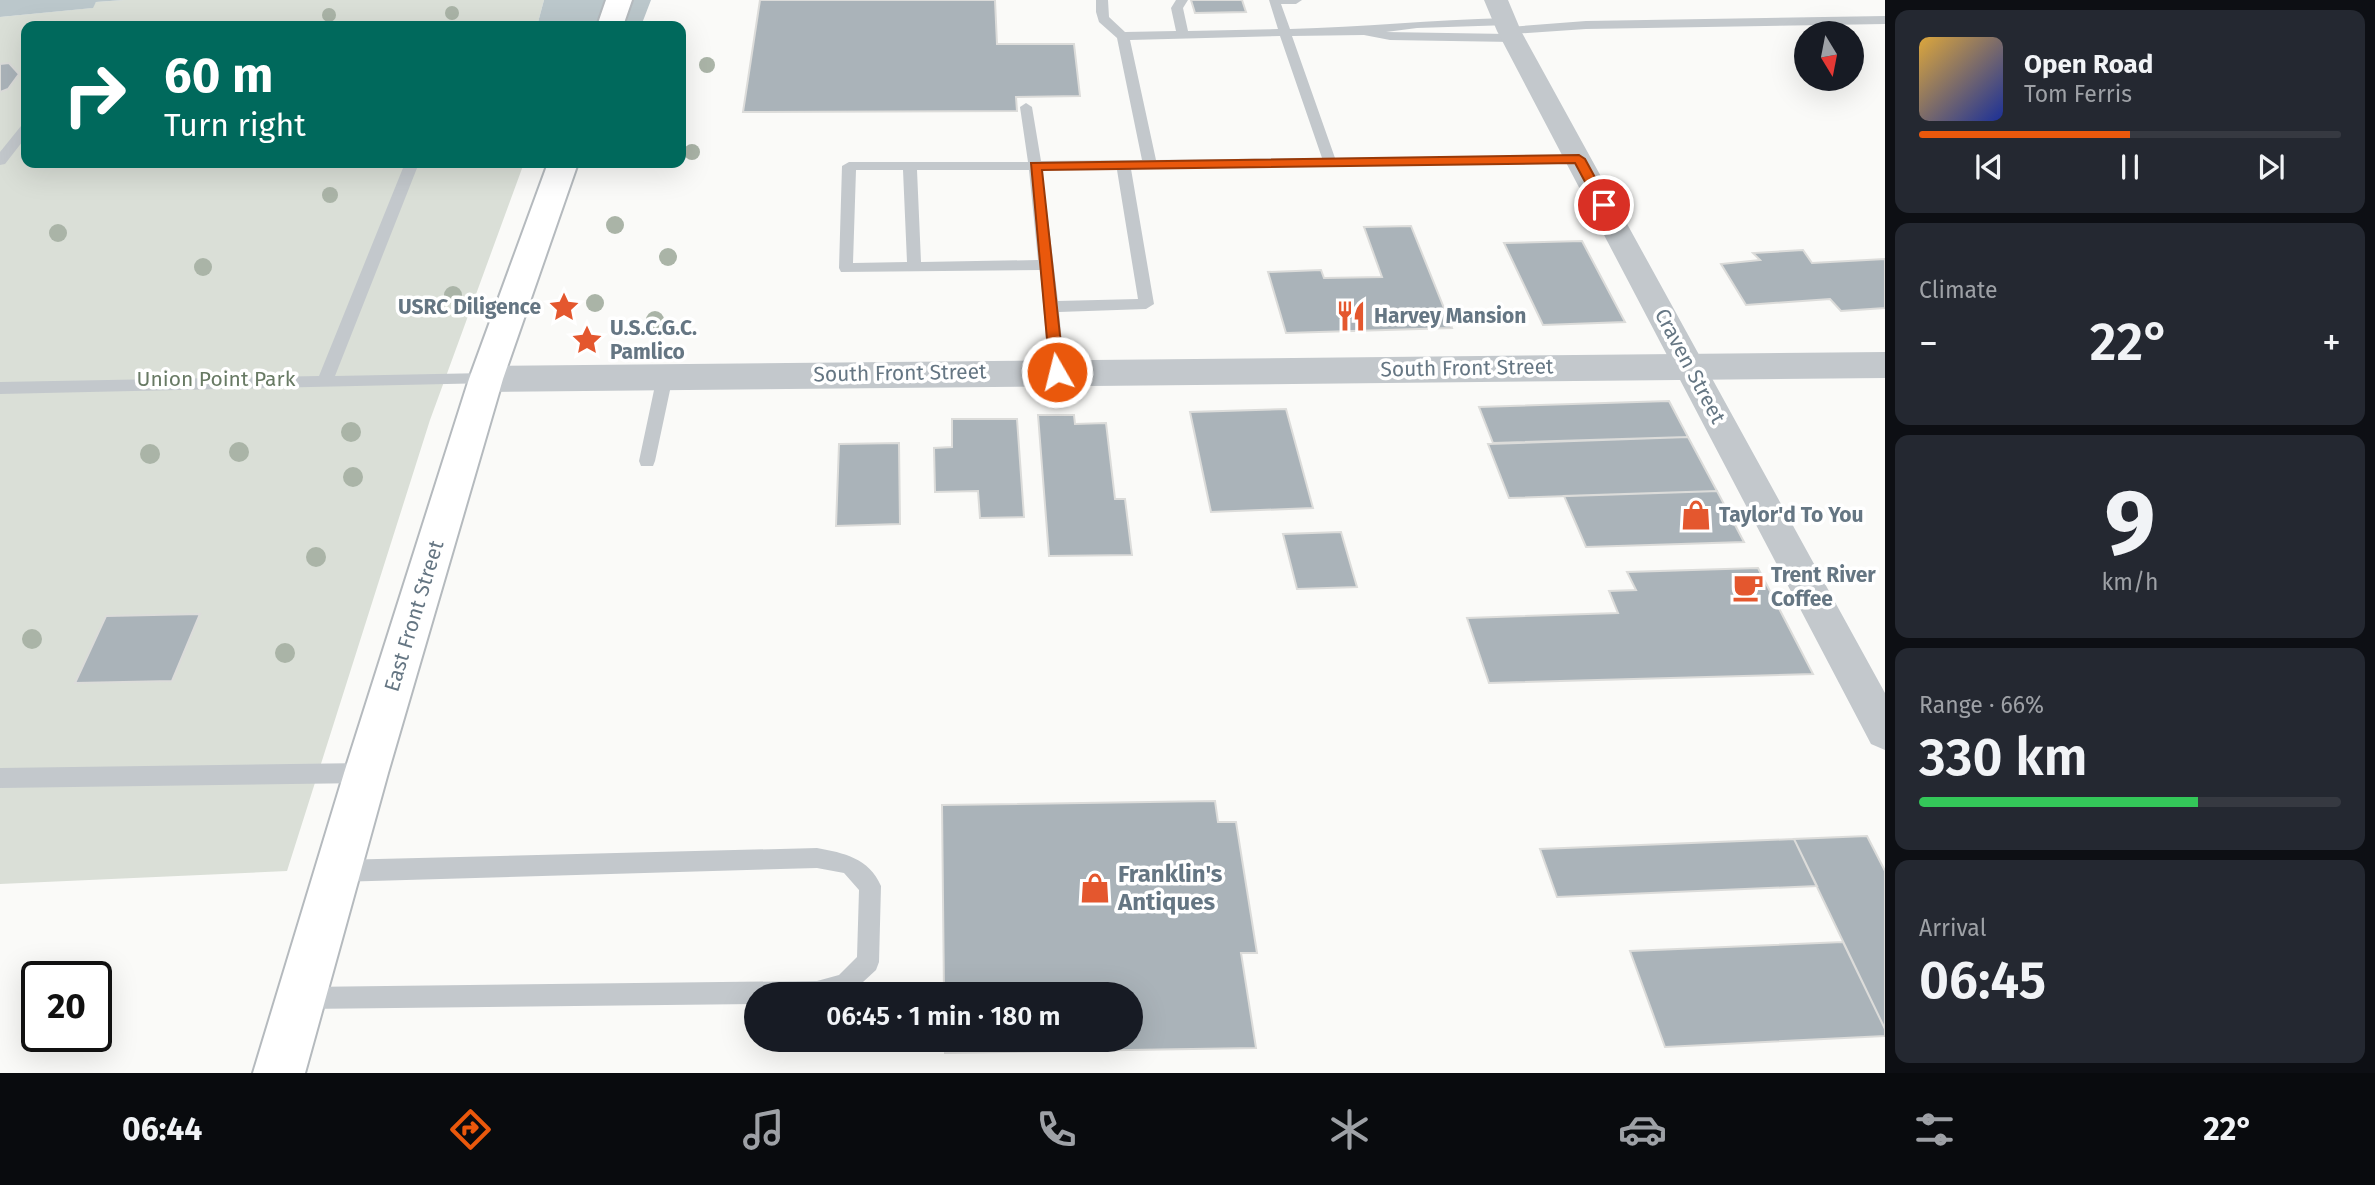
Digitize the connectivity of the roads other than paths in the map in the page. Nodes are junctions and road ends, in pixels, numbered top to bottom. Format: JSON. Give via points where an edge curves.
{"nodes":[{"id":1,"x":619,"y":0,"type":"edge"},
{"id":2,"x":1102,"y":0,"type":"edge"},
{"id":3,"x":1182,"y":0,"type":"edge"},
{"id":4,"x":1273,"y":0,"type":"edge"},
{"id":5,"x":1296,"y":0,"type":"edge"},
{"id":6,"x":1885,"y":20,"type":"edge"},
{"id":7,"x":612,"y":21,"type":"edge"},
{"id":8,"x":1506,"y":23,"type":"edge"},
{"id":9,"x":1284,"y":32,"type":"junction"},
{"id":10,"x":1182,"y":33,"type":"junction"},
{"id":11,"x":1123,"y":36,"type":"junction"},
{"id":12,"x":1026,"y":107,"type":"dead end"},
{"id":13,"x":21,"y":135,"type":"edge"},
{"id":14,"x":1579,"y":159,"type":"junction"},
{"id":15,"x":0,"y":162,"type":"edge"},
{"id":16,"x":1330,"y":162,"type":"junction"},
{"id":17,"x":910,"y":165,"type":"junction"},
{"id":18,"x":1123,"y":165,"type":"junction"},
{"id":19,"x":1150,"y":165,"type":"junction"},
{"id":20,"x":1035,"y":166,"type":"junction"},
{"id":21,"x":409,"y":168,"type":"edge"},
{"id":22,"x":561,"y":168,"type":"edge"},
{"id":23,"x":1048,"y":265,"type":"junction"},
{"id":24,"x":915,"y":267,"type":"junction"},
{"id":25,"x":1051,"y":307,"type":"junction"},
{"id":26,"x":1885,"y":365,"type":"edge"},
{"id":27,"x":1691,"y":366,"type":"junction"},
{"id":28,"x":1057,"y":372,"type":"junction"},
{"id":29,"x":665,"y":376,"type":"junction"},
{"id":30,"x":486,"y":379,"type":"junction"},
{"id":31,"x":325,"y":380,"type":"junction"},
{"id":32,"x":0,"y":388,"type":"edge"},
{"id":33,"x":647,"y":461,"type":"dead end"},
{"id":34,"x":1885,"y":731,"type":"edge"},
{"id":35,"x":366,"y":773,"type":"junction"},
{"id":36,"x":0,"y":778,"type":"edge"},
{"id":37,"x":337,"y":871,"type":"junction"},
{"id":38,"x":301,"y":998,"type":"junction"},
{"id":39,"x":279,"y":1073,"type":"edge"}],
"edges":[{"from":1,"to":7,"type":"main road"},
{"from":2,"to":11,"type":"lane","via":[[1102,18]]},
{"from":3,"to":10,"type":"lane","via":[[1177,8]]},
{"from":4,"to":5,"type":"lane"},
{"from":4,"to":9,"type":"lane"},
{"from":6,"to":8,"type":"lane"},
{"from":8,"to":9,"type":"lane"},
{"from":8,"to":14,"type":"street","name":"Craven Street"},
{"from":9,"to":10,"type":"lane"},
{"from":9,"to":16,"type":"lane"},
{"from":10,"to":11,"type":"lane"},
{"from":11,"to":19,"type":"lane"},
{"from":12,"to":20,"type":"lane"},
{"from":13,"to":15,"type":"lane"},
{"from":14,"to":16,"type":"lane"},
{"from":14,"to":27,"type":"street","name":"Craven Street"},
{"from":16,"to":19,"type":"lane"},
{"from":17,"to":20,"type":"lane"},
{"from":17,"to":24,"type":"lane"},
{"from":17,"to":24,"type":"lane","via":[[849,166],[846,268]]},
{"from":18,"to":19,"type":"lane"},
{"from":18,"to":20,"type":"lane"},
{"from":18,"to":25,"type":"lane","via":[[1146,304]]},
{"from":20,"to":23,"type":"lane"},
{"from":21,"to":31,"type":"lane"},
{"from":22,"to":30,"type":"main road","name":"East Front Street"},
{"from":23,"to":24,"type":"lane"},
{"from":23,"to":25,"type":"lane"},
{"from":25,"to":28,"type":"lane"},
{"from":26,"to":27,"type":"street","name":"South Front Street"},
{"from":27,"to":28,"type":"street","name":"South Front Street"},
{"from":27,"to":34,"type":"street","name":"Craven Street"},
{"from":28,"to":29,"type":"street","name":"South Front Street"},
{"from":29,"to":30,"type":"street","name":"South Front Street"},
{"from":29,"to":33,"type":"lane"},
{"from":30,"to":31,"type":"lane","name":"South Front Street"},
{"from":30,"to":35,"type":"main road","name":"East Front Street"},
{"from":31,"to":32,"type":"lane","name":"South Front Street"},
{"from":35,"to":36,"type":"lane"},
{"from":35,"to":37,"type":"main road","name":"East Front Street"},
{"from":37,"to":38,"type":"main road","name":"East Front Street"},
{"from":37,"to":38,"type":"lane","via":[[817,858],[849,864],[870,886],[868,962],[845,985],[817,992]]},
{"from":38,"to":39,"type":"main road","name":"East Front Street"}]}
